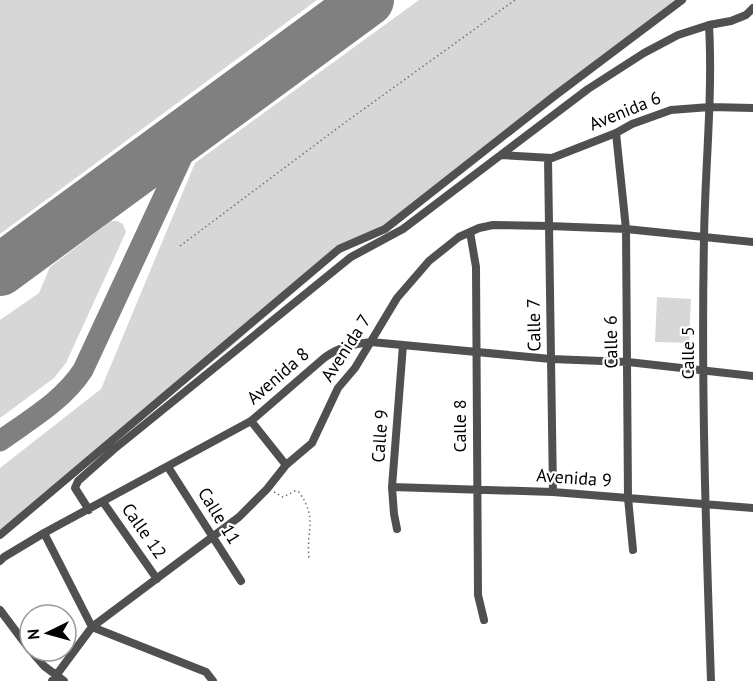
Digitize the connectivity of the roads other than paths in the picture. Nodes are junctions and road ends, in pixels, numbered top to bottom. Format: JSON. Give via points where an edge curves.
{"nodes":[{"id":1,"x":682,"y":0,"type":"edge"},
{"id":2,"x":753,"y":8,"type":"edge"},
{"id":3,"x":709,"y":25,"type":"junction"},
{"id":4,"x":710,"y":107,"type":"junction"},
{"id":5,"x":753,"y":108,"type":"edge"},
{"id":6,"x":616,"y":133,"type":"junction"},
{"id":7,"x":501,"y":155,"type":"junction"},
{"id":8,"x":548,"y":158,"type":"junction"},
{"id":9,"x":549,"y":226,"type":"junction"},
{"id":10,"x":626,"y":229,"type":"junction"},
{"id":11,"x":470,"y":232,"type":"junction"},
{"id":12,"x":704,"y":237,"type":"junction"},
{"id":13,"x":753,"y":242,"type":"edge"},
{"id":14,"x":371,"y":342,"type":"junction"},
{"id":15,"x":403,"y":345,"type":"junction"},
{"id":16,"x":476,"y":353,"type":"junction"},
{"id":17,"x":551,"y":360,"type":"junction"},
{"id":18,"x":628,"y":362,"type":"junction"},
{"id":19,"x":704,"y":372,"type":"junction"},
{"id":20,"x":753,"y":376,"type":"edge"},
{"id":21,"x":251,"y":421,"type":"junction"},
{"id":22,"x":286,"y":465,"type":"junction"},
{"id":23,"x":168,"y":467,"type":"junction"},
{"id":24,"x":392,"y":487,"type":"junction"},
{"id":25,"x":476,"y":489,"type":"junction"},
{"id":26,"x":554,"y":492,"type":"junction"},
{"id":27,"x":628,"y":498,"type":"junction"},
{"id":28,"x":103,"y":502,"type":"junction"},
{"id":29,"x":705,"y":505,"type":"junction"},
{"id":30,"x":753,"y":508,"type":"edge"},
{"id":31,"x":89,"y":510,"type":"junction"},
{"id":32,"x":397,"y":529,"type":"dead end"},
{"id":33,"x":44,"y":533,"type":"junction"},
{"id":34,"x":0,"y":535,"type":"edge"},
{"id":35,"x":212,"y":536,"type":"junction"},
{"id":36,"x":633,"y":550,"type":"dead end"},
{"id":37,"x":0,"y":561,"type":"edge"},
{"id":38,"x":157,"y":579,"type":"junction"},
{"id":39,"x":241,"y":581,"type":"dead end"},
{"id":40,"x":0,"y":610,"type":"edge"},
{"id":41,"x":484,"y":620,"type":"dead end"},
{"id":42,"x":92,"y":627,"type":"junction"},
{"id":43,"x":18,"y":635,"type":"edge"},
{"id":44,"x":41,"y":663,"type":"edge"},
{"id":45,"x":54,"y":678,"type":"edge"},
{"id":46,"x":210,"y":680,"type":"edge"},
{"id":47,"x":64,"y":681,"type":"edge"},
{"id":48,"x":711,"y":681,"type":"edge"}],
"edges":[{"from":1,"to":34,"type":"street","via":[[385,229],[339,249]]},
{"from":2,"to":3,"type":"street","via":[[731,21]]},
{"from":3,"to":4,"type":"street","name":"Calle 5"},
{"from":3,"to":7,"type":"street","via":[[678,35],[635,59]]},
{"from":4,"to":5,"type":"street","name":"Avenida 6"},
{"from":4,"to":6,"type":"street","name":"Avenida 6","via":[[671,110]]},
{"from":4,"to":12,"type":"street","name":"Calle 5"},
{"from":6,"to":8,"type":"street","name":"Avenida 6"},
{"from":6,"to":10,"type":"street","name":"Calle 6"},
{"from":7,"to":8,"type":"street"},
{"from":7,"to":31,"type":"street","via":[[403,229],[351,257],[113,450],[75,486]]},
{"from":8,"to":9,"type":"street","name":"Calle 7"},
{"from":9,"to":10,"type":"street","name":"Avenida 7"},
{"from":9,"to":11,"type":"street","name":"Avenida 7","via":[[493,225]]},
{"from":9,"to":17,"type":"street","name":"Calle 7"},
{"from":10,"to":12,"type":"street","name":"Avenida 7"},
{"from":10,"to":18,"type":"street","name":"Calle 6"},
{"from":11,"to":14,"type":"street","name":"Avenida 7","via":[[446,246],[413,278]]},
{"from":11,"to":16,"type":"street","name":"Calle 8","via":[[476,267]]},
{"from":12,"to":13,"type":"street","name":"Avenida 7"},
{"from":12,"to":19,"type":"street","name":"Calle 5"},
{"from":14,"to":15,"type":"street","name":"Avenida 8"},
{"from":14,"to":21,"type":"street","name":"Avenida 8","via":[[334,351]]},
{"from":14,"to":22,"type":"street","name":"Avenida 7","via":[[338,388],[312,443]]},
{"from":15,"to":16,"type":"street","name":"Avenida 8"},
{"from":15,"to":24,"type":"street","name":"Calle 9"},
{"from":16,"to":17,"type":"street","name":"Avenida 8"},
{"from":16,"to":25,"type":"street","name":"Calle 8"},
{"from":17,"to":18,"type":"street","name":"Avenida 8"},
{"from":17,"to":26,"type":"street","name":"Calle 7"},
{"from":18,"to":19,"type":"street","name":"Avenida 8"},
{"from":18,"to":27,"type":"street","name":"Calle 6"},
{"from":19,"to":20,"type":"street","name":"Avenida 8"},
{"from":19,"to":29,"type":"street","name":"Calle 5"},
{"from":21,"to":22,"type":"street"},
{"from":21,"to":23,"type":"street","name":"Avenida 8"},
{"from":22,"to":35,"type":"street","name":"Avenida 7","via":[[239,517]]},
{"from":23,"to":28,"type":"street","name":"Avenida 8"},
{"from":23,"to":35,"type":"street","name":"Calle 11"},
{"from":24,"to":25,"type":"street","name":"Avenida 9"},
{"from":24,"to":32,"type":"street","name":"Calle 9"},
{"from":25,"to":26,"type":"street","name":"Avenida 9"},
{"from":25,"to":41,"type":"street","name":"Calle 8","via":[[478,595]]},
{"from":26,"to":27,"type":"street","name":"Avenida 9"},
{"from":27,"to":29,"type":"street","name":"Avenida 9"},
{"from":27,"to":36,"type":"street","name":"Calle 6"},
{"from":28,"to":31,"type":"street","name":"Avenida 8"},
{"from":28,"to":38,"type":"street","name":"Calle 12"},
{"from":29,"to":30,"type":"street","name":"Avenida 9"},
{"from":29,"to":48,"type":"street","name":"Calle 5"},
{"from":31,"to":33,"type":"street","name":"Avenida 8"},
{"from":33,"to":37,"type":"street","name":"Avenida 8"},
{"from":33,"to":42,"type":"street"},
{"from":35,"to":38,"type":"street","name":"Avenida 7"},
{"from":35,"to":39,"type":"street","name":"Calle 11"},
{"from":38,"to":42,"type":"street","name":"Avenida 7"},
{"from":40,"to":43,"type":"street"},
{"from":42,"to":45,"type":"street","name":"Avenida 7"},
{"from":42,"to":46,"type":"street","via":[[206,672]]},
{"from":44,"to":45,"type":"street"},
{"from":45,"to":47,"type":"street"}]}
